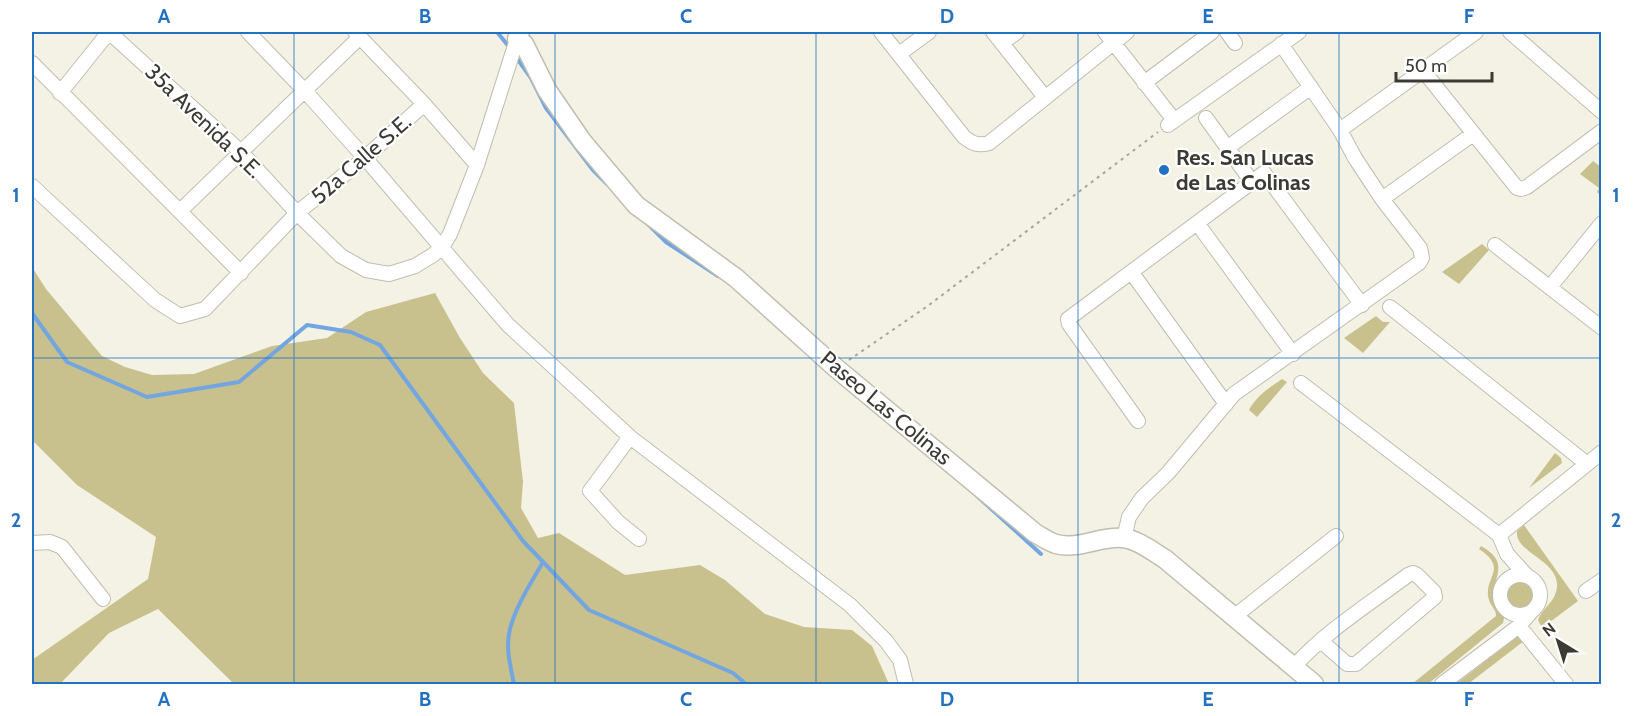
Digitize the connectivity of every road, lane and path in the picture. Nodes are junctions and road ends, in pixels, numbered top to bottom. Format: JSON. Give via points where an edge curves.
{"nodes":[{"id":1,"x":109,"y":32,"type":"edge"},
{"id":2,"x":248,"y":32,"type":"edge"},
{"id":3,"x":881,"y":32,"type":"edge"},
{"id":4,"x":929,"y":32,"type":"edge"},
{"id":5,"x":993,"y":32,"type":"edge"},
{"id":6,"x":1017,"y":32,"type":"edge"},
{"id":7,"x":1127,"y":32,"type":"edge"},
{"id":8,"x":1212,"y":32,"type":"edge"},
{"id":9,"x":1299,"y":32,"type":"edge"},
{"id":10,"x":1476,"y":32,"type":"edge"},
{"id":11,"x":1510,"y":32,"type":"edge"},
{"id":12,"x":358,"y":34,"type":"edge"},
{"id":13,"x":1109,"y":37,"type":"edge"},
{"id":14,"x":518,"y":39,"type":"edge"},
{"id":15,"x":1002,"y":43,"type":"junction"},
{"id":16,"x":1281,"y":44,"type":"junction"},
{"id":17,"x":899,"y":54,"type":"junction"},
{"id":18,"x":32,"y":63,"type":"edge"},
{"id":19,"x":1422,"y":69,"type":"junction"},
{"id":20,"x":1144,"y":83,"type":"junction"},
{"id":21,"x":1311,"y":87,"type":"junction"},
{"id":22,"x":304,"y":90,"type":"junction"},
{"id":23,"x":60,"y":93,"type":"junction"},
{"id":24,"x":1044,"y":96,"type":"junction"},
{"id":25,"x":424,"y":104,"type":"junction"},
{"id":26,"x":1602,"y":112,"type":"edge"},
{"id":27,"x":1206,"y":118,"type":"dead end"},
{"id":28,"x":1171,"y":123,"type":"junction"},
{"id":29,"x":1340,"y":130,"type":"junction"},
{"id":30,"x":1602,"y":130,"type":"edge"},
{"id":31,"x":1473,"y":134,"type":"junction"},
{"id":32,"x":1227,"y":148,"type":"junction"},
{"id":33,"x":241,"y":152,"type":"junction"},
{"id":34,"x":365,"y":158,"type":"junction"},
{"id":35,"x":477,"y":165,"type":"junction"},
{"id":36,"x":1252,"y":182,"type":"junction"},
{"id":37,"x":32,"y":186,"type":"edge"},
{"id":38,"x":1382,"y":199,"type":"junction"},
{"id":39,"x":180,"y":212,"type":"junction"},
{"id":40,"x":297,"y":213,"type":"junction"},
{"id":41,"x":1197,"y":223,"type":"junction"},
{"id":42,"x":1602,"y":223,"type":"edge"},
{"id":43,"x":1495,"y":245,"type":"dead end"},
{"id":44,"x":442,"y":247,"type":"junction"},
{"id":45,"x":241,"y":273,"type":"junction"},
{"id":46,"x":1132,"y":273,"type":"junction"},
{"id":47,"x":1550,"y":287,"type":"junction"},
{"id":48,"x":1362,"y":305,"type":"junction"},
{"id":49,"x":1390,"y":307,"type":"dead end"},
{"id":50,"x":1602,"y":328,"type":"edge"},
{"id":51,"x":1293,"y":354,"type":"junction"},
{"id":52,"x":836,"y":368,"type":"junction"},
{"id":53,"x":1300,"y":383,"type":"dead end"},
{"id":54,"x":1226,"y":404,"type":"junction"},
{"id":55,"x":1138,"y":421,"type":"dead end"},
{"id":56,"x":630,"y":436,"type":"junction"},
{"id":57,"x":1602,"y":452,"type":"edge"},
{"id":58,"x":1586,"y":463,"type":"junction"},
{"id":59,"x":1499,"y":535,"type":"junction"},
{"id":60,"x":1336,"y":536,"type":"dead end"},
{"id":61,"x":639,"y":538,"type":"dead end"},
{"id":62,"x":1124,"y":538,"type":"junction"},
{"id":63,"x":32,"y":543,"type":"edge"},
{"id":64,"x":1507,"y":554,"type":"junction"},
{"id":65,"x":1527,"y":576,"type":"junction"},
{"id":66,"x":1602,"y":580,"type":"edge"},
{"id":67,"x":1505,"y":581,"type":"junction"},
{"id":68,"x":1586,"y":591,"type":"dead end"},
{"id":69,"x":103,"y":599,"type":"dead end"},
{"id":70,"x":1531,"y":612,"type":"junction"},
{"id":71,"x":1509,"y":613,"type":"junction"},
{"id":72,"x":1235,"y":616,"type":"junction"},
{"id":73,"x":1515,"y":629,"type":"junction"},
{"id":74,"x":1321,"y":641,"type":"junction"},
{"id":75,"x":1294,"y":667,"type":"junction"},
{"id":76,"x":906,"y":684,"type":"edge"},
{"id":77,"x":1314,"y":684,"type":"edge"},
{"id":78,"x":1442,"y":684,"type":"edge"},
{"id":79,"x":1566,"y":684,"type":"edge"}],
"edges":[{"from":1,"to":23,"type":"street"},
{"from":1,"to":33,"type":"street","name":"35a Avenida S.E."},
{"from":2,"to":22,"type":"street"},
{"from":3,"to":17,"type":"street"},
{"from":4,"to":17,"type":"street"},
{"from":5,"to":15,"type":"street"},
{"from":6,"to":15,"type":"street"},
{"from":7,"to":13,"type":"street"},
{"from":8,"to":20,"type":"street"},
{"from":9,"to":16,"type":"street"},
{"from":10,"to":19,"type":"street"},
{"from":11,"to":26,"type":"street"},
{"from":12,"to":22,"type":"street"},
{"from":12,"to":25,"type":"street"},
{"from":13,"to":20,"type":"street"},
{"from":13,"to":24,"type":"street"},
{"from":14,"to":35,"type":"street"},
{"from":14,"to":52,"type":"street","name":"Paseo Las Colinas","via":[[547,90],[622,191],[736,278]]},
{"from":15,"to":24,"type":"street"},
{"from":16,"to":21,"type":"street"},
{"from":16,"to":28,"type":"street"},
{"from":17,"to":24,"type":"street","via":[[972,144],[989,142]]},
{"from":18,"to":23,"type":"street"},
{"from":19,"to":29,"type":"street"},
{"from":19,"to":31,"type":"street"},
{"from":20,"to":28,"type":"street"},
{"from":21,"to":29,"type":"street"},
{"from":21,"to":32,"type":"street"},
{"from":22,"to":33,"type":"street"},
{"from":22,"to":34,"type":"street"},
{"from":23,"to":39,"type":"street"},
{"from":25,"to":34,"type":"street","name":"52a Calle S.E."},
{"from":25,"to":35,"type":"street"},
{"from":27,"to":32,"type":"street"},
{"from":28,"to":52,"type":"path","via":[[929,305]]},
{"from":29,"to":38,"type":"street"},
{"from":30,"to":31,"type":"street","via":[[1521,189],[1511,183]]},
{"from":31,"to":38,"type":"street"},
{"from":32,"to":36,"type":"street"},
{"from":33,"to":39,"type":"street"},
{"from":33,"to":40,"type":"street","name":"35a Avenida S.E."},
{"from":34,"to":40,"type":"street","name":"52a Calle S.E."},
{"from":34,"to":44,"type":"street"},
{"from":35,"to":44,"type":"street"},
{"from":36,"to":41,"type":"street"},
{"from":36,"to":48,"type":"street","via":[[1264,173]]},
{"from":37,"to":45,"type":"street","name":"52a Calle S.E.","via":[[155,300],[180,316],[205,309]]},
{"from":38,"to":48,"type":"street","via":[[1420,248],[1422,258]]},
{"from":39,"to":45,"type":"street"},
{"from":40,"to":44,"type":"street","name":"35a Avenida S.E.","via":[[341,256],[366,270],[389,274],[415,266]]},
{"from":40,"to":45,"type":"street","name":"52a Calle S.E."},
{"from":41,"to":46,"type":"street"},
{"from":41,"to":51,"type":"street"},
{"from":42,"to":47,"type":"street"},
{"from":43,"to":47,"type":"street"},
{"from":44,"to":56,"type":"street","via":[[508,325]]},
{"from":46,"to":54,"type":"street"},
{"from":46,"to":55,"type":"street","via":[[1068,319]]},
{"from":47,"to":50,"type":"street"},
{"from":48,"to":51,"type":"street"},
{"from":49,"to":58,"type":"street"},
{"from":51,"to":54,"type":"street","via":[[1234,394]]},
{"from":52,"to":62,"type":"street","name":"Paseo Las Colinas","via":[[1035,533],[1055,544],[1071,546]]},
{"from":53,"to":59,"type":"street"},
{"from":54,"to":62,"type":"street","via":[[1142,498],[1129,517]]},
{"from":56,"to":61,"type":"street","via":[[590,491]]},
{"from":56,"to":76,"type":"street","via":[[850,605],[900,660]]},
{"from":57,"to":58,"type":"street"},
{"from":58,"to":59,"type":"street"},
{"from":59,"to":64,"type":"street"},
{"from":60,"to":72,"type":"street"},
{"from":62,"to":72,"type":"street","via":[[1165,559]]},
{"from":63,"to":69,"type":"street","via":[[50,542],[62,547]]},
{"from":64,"to":65,"type":"street"},
{"from":64,"to":67,"type":"street"},
{"from":65,"to":67,"type":"street","via":[[1515,575]]},
{"from":65,"to":70,"type":"street","via":[[1537,584],[1540,596]]},
{"from":66,"to":68,"type":"street"},
{"from":67,"to":71,"type":"street","via":[[1500,598]]},
{"from":70,"to":71,"type":"street","via":[[1520,616]]},
{"from":70,"to":73,"type":"street"},
{"from":71,"to":73,"type":"street"},
{"from":72,"to":75,"type":"street"},
{"from":73,"to":78,"type":"street"},
{"from":73,"to":79,"type":"street"},
{"from":74,"to":74,"type":"street","via":[[1408,575],[1417,575],[1434,592],[1435,597],[1356,664],[1347,664]]},
{"from":74,"to":75,"type":"street"},
{"from":75,"to":77,"type":"street"}]}
